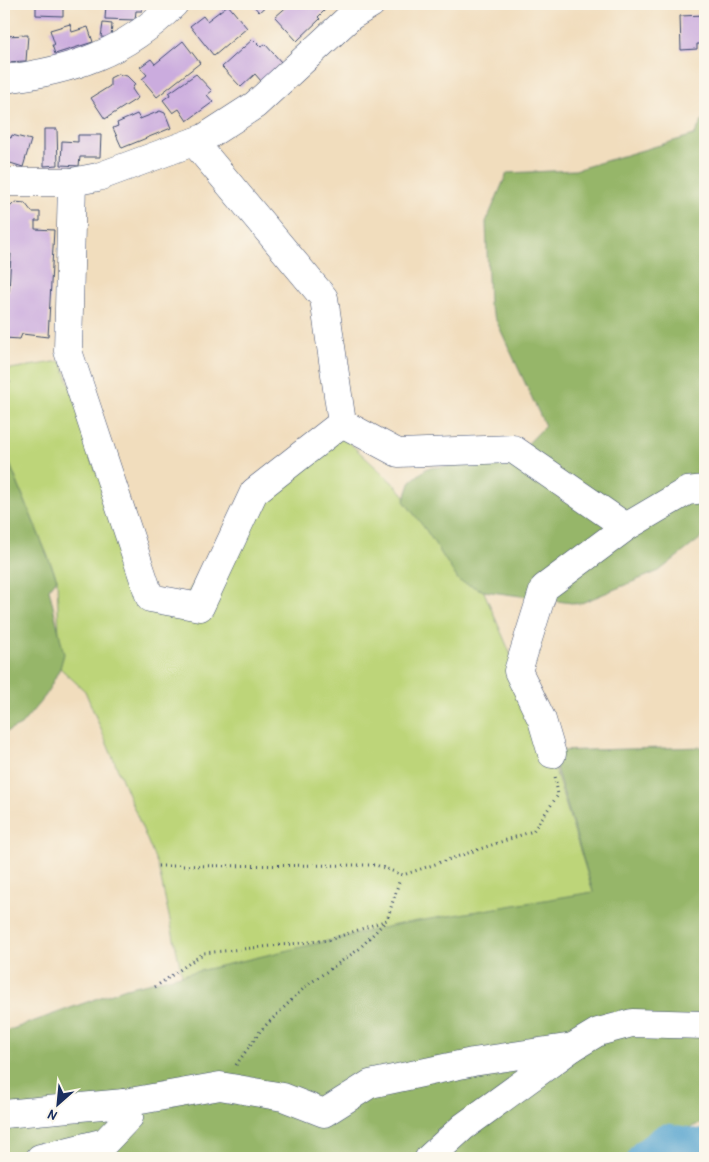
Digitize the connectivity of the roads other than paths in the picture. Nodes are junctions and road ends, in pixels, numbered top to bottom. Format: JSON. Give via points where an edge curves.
{"nodes":[{"id":1,"x":174,"y":4,"type":"edge"},
{"id":2,"x":371,"y":4,"type":"edge"},
{"id":3,"x":4,"y":79,"type":"edge"},
{"id":4,"x":194,"y":142,"type":"junction"},
{"id":5,"x":4,"y":182,"type":"edge"},
{"id":6,"x":72,"y":182,"type":"junction"},
{"id":7,"x":342,"y":423,"type":"junction"},
{"id":8,"x":705,"y":489,"type":"edge"},
{"id":9,"x":626,"y":527,"type":"junction"},
{"id":10,"x":552,"y":752,"type":"road end"},
{"id":11,"x":705,"y":1025,"type":"edge"},
{"id":12,"x":573,"y":1047,"type":"junction"},
{"id":13,"x":124,"y":1103,"type":"junction"},
{"id":14,"x":4,"y":1114,"type":"edge"},
{"id":15,"x":40,"y":1158,"type":"edge"},
{"id":16,"x":429,"y":1158,"type":"edge"}],
"edges":[{"from":1,"to":3,"type":"street","via":[[126,43],[102,56],[66,69]]},
{"from":2,"to":4,"type":"street","via":[[351,16],[255,105],[229,124]]},
{"from":4,"to":6,"type":"street","via":[[98,177]]},
{"from":4,"to":7,"type":"street","via":[[324,298]]},
{"from":5,"to":6,"type":"street"},
{"from":6,"to":7,"type":"street","via":[[68,351],[150,598],[200,607],[254,492]]},
{"from":7,"to":9,"type":"street","via":[[398,453],[513,449]]},
{"from":8,"to":9,"type":"street","via":[[688,491]]},
{"from":9,"to":10,"type":"street","via":[[544,588],[518,671],[542,720]]},
{"from":11,"to":12,"type":"street","via":[[632,1023],[598,1032]]},
{"from":12,"to":13,"type":"street","via":[[473,1062],[370,1084],[324,1113],[284,1098],[220,1086]]},
{"from":12,"to":16,"type":"street"},
{"from":13,"to":14,"type":"street"},
{"from":13,"to":15,"type":"street","via":[[129,1117],[105,1142]]}]}
